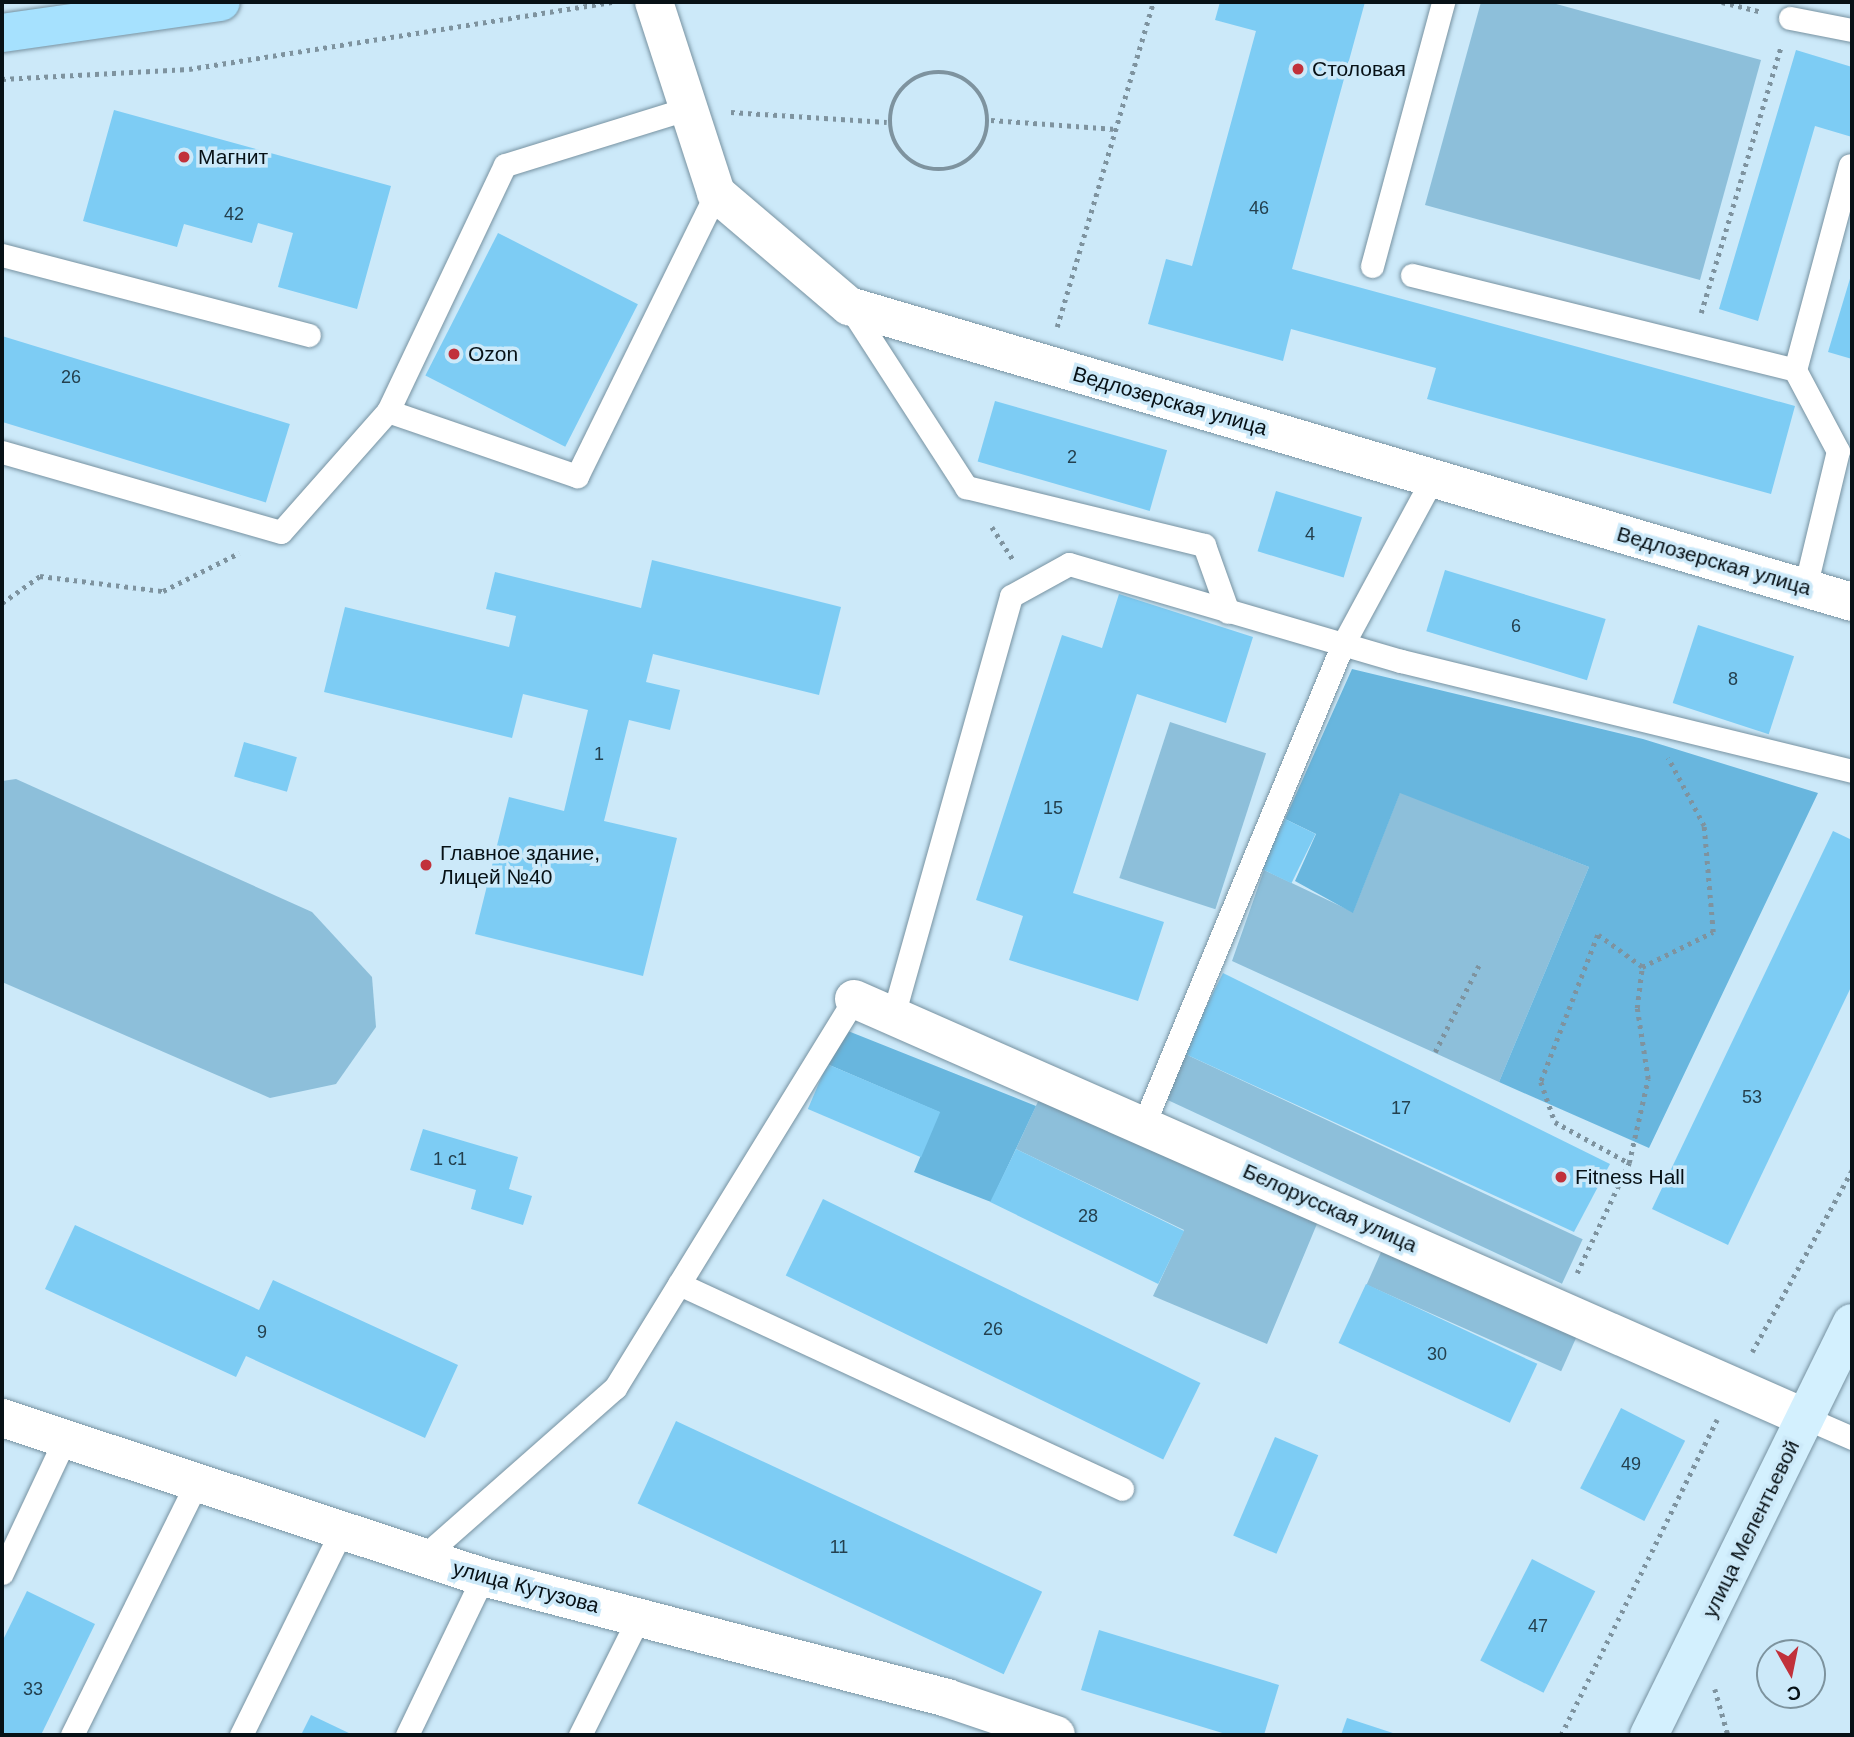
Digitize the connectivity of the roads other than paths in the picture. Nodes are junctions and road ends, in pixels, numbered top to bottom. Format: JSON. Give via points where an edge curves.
{"nodes":[{"id":1,"x":221,"y":2,"type":"edge"},
{"id":2,"x":654,"y":2,"type":"edge"},
{"id":3,"x":1443,"y":2,"type":"edge"},
{"id":4,"x":1790,"y":19,"type":"road end"},
{"id":5,"x":1852,"y":30,"type":"edge"},
{"id":6,"x":2,"y":33,"type":"edge"},
{"id":7,"x":686,"y":109,"type":"junction"},
{"id":8,"x":1850,"y":165,"type":"dead end"},
{"id":9,"x":716,"y":193,"type":"junction"},
{"id":10,"x":2,"y":255,"type":"edge"},
{"id":11,"x":1372,"y":266,"type":"dead end"},
{"id":12,"x":1412,"y":275,"type":"dead end"},
{"id":13,"x":849,"y":306,"type":"junction"},
{"id":14,"x":309,"y":335,"type":"dead end"},
{"id":15,"x":1795,"y":370,"type":"junction"},
{"id":16,"x":388,"y":411,"type":"junction"},
{"id":17,"x":2,"y":452,"type":"edge"},
{"id":18,"x":1433,"y":478,"type":"junction"},
{"id":19,"x":1805,"y":588,"type":"junction"},
{"id":20,"x":1852,"y":602,"type":"edge"},
{"id":21,"x":1228,"y":612,"type":"junction"},
{"id":22,"x":1342,"y":646,"type":"junction"},
{"id":23,"x":1852,"y":771,"type":"edge"},
{"id":24,"x":854,"y":999,"type":"joint"},
{"id":25,"x":893,"y":1016,"type":"junction"},
{"id":26,"x":1143,"y":1126,"type":"junction"},
{"id":27,"x":680,"y":1284,"type":"junction"},
{"id":28,"x":1852,"y":1323,"type":"edge"},
{"id":29,"x":2,"y":1418,"type":"edge"},
{"id":30,"x":1806,"y":1418,"type":"junction"},
{"id":31,"x":1852,"y":1438,"type":"edge"},
{"id":32,"x":65,"y":1439,"type":"junction"},
{"id":33,"x":197,"y":1482,"type":"junction"},
{"id":34,"x":1122,"y":1489,"type":"dead end"},
{"id":35,"x":342,"y":1530,"type":"junction"},
{"id":36,"x":423,"y":1557,"type":"junction"},
{"id":37,"x":2,"y":1573,"type":"edge"},
{"id":38,"x":483,"y":1577,"type":"junction"},
{"id":39,"x":639,"y":1617,"type":"junction"},
{"id":40,"x":72,"y":1735,"type":"edge"},
{"id":41,"x":241,"y":1735,"type":"edge"},
{"id":42,"x":407,"y":1735,"type":"edge"},
{"id":43,"x":580,"y":1735,"type":"edge"},
{"id":44,"x":1056,"y":1735,"type":"edge"},
{"id":45,"x":1649,"y":1735,"type":"edge"}],
"edges":[{"from":1,"to":6,"type":"main road"},
{"from":2,"to":7,"type":"street","name":"Ведлозерская улица"},
{"from":3,"to":11,"type":"lane"},
{"from":4,"to":5,"type":"lane"},
{"from":7,"to":9,"type":"street","name":"Ведлозерская улица"},
{"from":7,"to":16,"type":"lane","via":[[505,165]]},
{"from":8,"to":15,"type":"lane"},
{"from":9,"to":13,"type":"street","name":"Ведлозерская улица"},
{"from":9,"to":16,"type":"lane","via":[[577,476]]},
{"from":10,"to":14,"type":"lane"},
{"from":12,"to":15,"type":"lane"},
{"from":13,"to":18,"type":"street","name":"Ведлозерская улица"},
{"from":13,"to":21,"type":"lane","via":[[965,486],[1204,545]]},
{"from":15,"to":19,"type":"lane","via":[[1838,451]]},
{"from":16,"to":17,"type":"lane","via":[[281,532]]},
{"from":18,"to":19,"type":"street","name":"Ведлозерская улица"},
{"from":18,"to":22,"type":"lane"},
{"from":19,"to":20,"type":"street","name":"Ведлозерская улица"},
{"from":21,"to":22,"type":"lane"},
{"from":21,"to":25,"type":"lane","via":[[1069,564],[1011,596]]},
{"from":22,"to":23,"type":"lane"},
{"from":22,"to":26,"type":"lane"},
{"from":24,"to":25,"type":"street","name":"Белорусская улица"},
{"from":24,"to":27,"type":"lane"},
{"from":25,"to":26,"type":"street","name":"Белорусская улица"},
{"from":26,"to":30,"type":"street","name":"Белорусская улица"},
{"from":27,"to":34,"type":"lane"},
{"from":27,"to":36,"type":"lane","via":[[615,1388]]},
{"from":28,"to":30,"type":"main road","name":"улица Мелентьевой"},
{"from":29,"to":32,"type":"street","name":"улица Кутузова"},
{"from":30,"to":31,"type":"lane"},
{"from":30,"to":45,"type":"main road","name":"улица Мелентьевой"},
{"from":32,"to":33,"type":"street","name":"улица Кутузова"},
{"from":32,"to":37,"type":"lane"},
{"from":33,"to":35,"type":"street","name":"улица Кутузова"},
{"from":33,"to":40,"type":"lane"},
{"from":35,"to":36,"type":"street","name":"улица Кутузова"},
{"from":35,"to":41,"type":"lane"},
{"from":36,"to":38,"type":"street","name":"улица Кутузова"},
{"from":38,"to":39,"type":"street","name":"улица Кутузова"},
{"from":38,"to":42,"type":"lane"},
{"from":39,"to":43,"type":"lane"},
{"from":39,"to":44,"type":"street","name":"улица Кутузова","via":[[947,1698]]}]}
